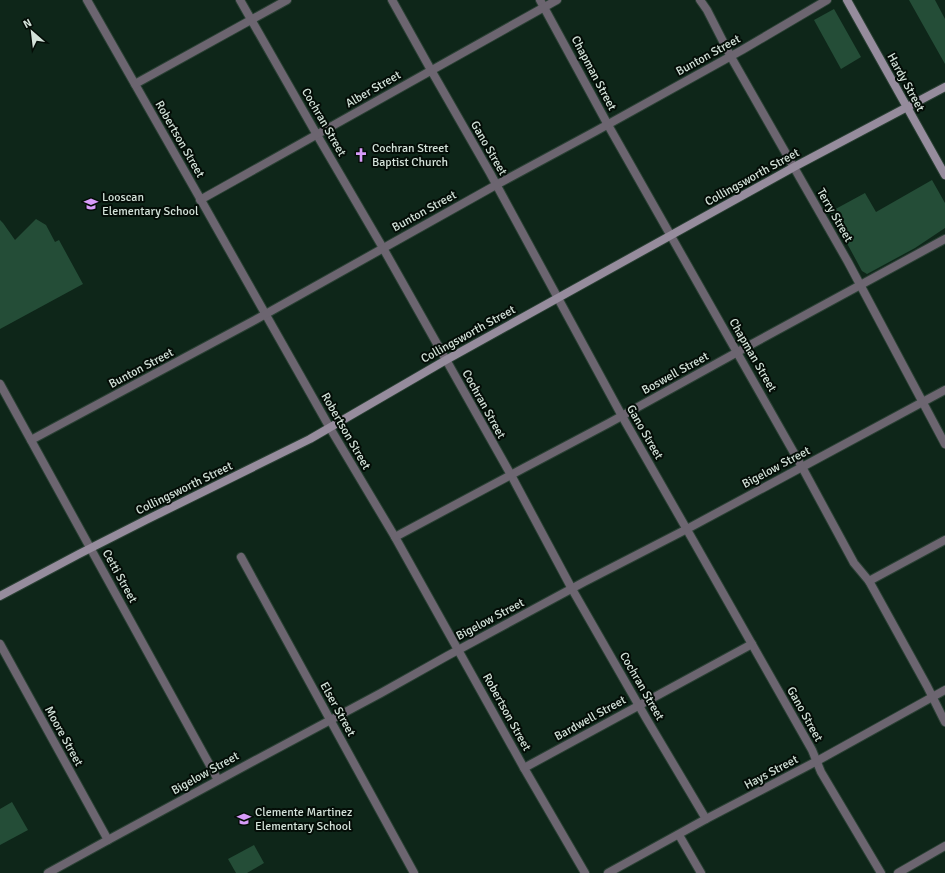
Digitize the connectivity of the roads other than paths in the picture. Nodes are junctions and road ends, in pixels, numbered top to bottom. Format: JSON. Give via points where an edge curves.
{"nodes":[{"id":1,"x":87,"y":0,"type":"edge"},
{"id":2,"x":240,"y":0,"type":"edge"},
{"id":3,"x":287,"y":0,"type":"edge"},
{"id":4,"x":392,"y":0,"type":"edge"},
{"id":5,"x":557,"y":0,"type":"edge"},
{"id":6,"x":700,"y":0,"type":"edge"},
{"id":7,"x":827,"y":0,"type":"edge"},
{"id":8,"x":847,"y":0,"type":"edge"},
{"id":9,"x":542,"y":3,"type":"edge"},
{"id":10,"x":251,"y":20,"type":"junction"},
{"id":11,"x":730,"y":57,"type":"junction"},
{"id":12,"x":431,"y":70,"type":"junction"},
{"id":13,"x":135,"y":84,"type":"junction"},
{"id":14,"x":945,"y":87,"type":"edge"},
{"id":15,"x":907,"y":108,"type":"junction"},
{"id":16,"x":608,"y":125,"type":"junction"},
{"id":17,"x":317,"y":135,"type":"junction"},
{"id":18,"x":794,"y":167,"type":"junction"},
{"id":19,"x":945,"y":175,"type":"edge"},
{"id":20,"x":496,"y":185,"type":"junction"},
{"id":21,"x":200,"y":200,"type":"junction"},
{"id":22,"x":670,"y":235,"type":"junction"},
{"id":23,"x":945,"y":239,"type":"edge"},
{"id":24,"x":384,"y":248,"type":"junction"},
{"id":25,"x":861,"y":285,"type":"junction"},
{"id":26,"x":558,"y":298,"type":"junction"},
{"id":27,"x":265,"y":314,"type":"junction"},
{"id":28,"x":737,"y":352,"type":"junction"},
{"id":29,"x":446,"y":360,"type":"junction"},
{"id":30,"x":0,"y":384,"type":"edge"},
{"id":31,"x":945,"y":390,"type":"edge"},
{"id":32,"x":923,"y":403,"type":"junction"},
{"id":33,"x":622,"y":416,"type":"junction"},
{"id":34,"x":330,"y":428,"type":"junction"},
{"id":35,"x":31,"y":440,"type":"junction"},
{"id":36,"x":945,"y":444,"type":"edge"},
{"id":37,"x":802,"y":467,"type":"junction"},
{"id":38,"x":510,"y":475,"type":"junction"},
{"id":39,"x":687,"y":529,"type":"junction"},
{"id":40,"x":395,"y":537,"type":"junction"},
{"id":41,"x":945,"y":540,"type":"edge"},
{"id":42,"x":91,"y":548,"type":"junction"},
{"id":43,"x":241,"y":557,"type":"dead end"},
{"id":44,"x":869,"y":581,"type":"junction"},
{"id":45,"x":572,"y":589,"type":"junction"},
{"id":46,"x":0,"y":596,"type":"edge"},
{"id":47,"x":0,"y":644,"type":"edge"},
{"id":48,"x":752,"y":644,"type":"junction"},
{"id":49,"x":458,"y":650,"type":"junction"},
{"id":50,"x":945,"y":690,"type":"edge"},
{"id":51,"x":933,"y":697,"type":"junction"},
{"id":52,"x":640,"y":705,"type":"junction"},
{"id":53,"x":331,"y":720,"type":"junction"},
{"id":54,"x":945,"y":722,"type":"edge"},
{"id":55,"x":817,"y":761,"type":"junction"},
{"id":56,"x":524,"y":768,"type":"junction"},
{"id":57,"x":218,"y":780,"type":"junction"},
{"id":58,"x":706,"y":819,"type":"junction"},
{"id":59,"x":679,"y":834,"type":"junction"},
{"id":60,"x":108,"y":840,"type":"junction"},
{"id":61,"x":945,"y":846,"type":"edge"},
{"id":62,"x":48,"y":873,"type":"edge"},
{"id":63,"x":414,"y":873,"type":"edge"},
{"id":64,"x":585,"y":873,"type":"edge"},
{"id":65,"x":608,"y":873,"type":"edge"},
{"id":66,"x":701,"y":873,"type":"edge"},
{"id":67,"x":881,"y":873,"type":"edge"},
{"id":68,"x":898,"y":873,"type":"edge"}],
"edges":[{"from":1,"to":13,"type":"street","name":"Robertson Street"},
{"from":2,"to":10,"type":"street","name":"Cochran Street"},
{"from":3,"to":10,"type":"street"},
{"from":4,"to":12,"type":"street","name":"Gano Street"},
{"from":5,"to":9,"type":"street","name":"Alber Street"},
{"from":6,"to":11,"type":"street","name":"Terry Street"},
{"from":7,"to":11,"type":"street","name":"Bunton Street"},
{"from":8,"to":15,"type":"main road","name":"Hardy Street"},
{"from":9,"to":12,"type":"street","name":"Alber Street","via":[[535,12]]},
{"from":9,"to":16,"type":"street","name":"Chapman Street"},
{"from":10,"to":13,"type":"street"},
{"from":10,"to":17,"type":"street","name":"Cochran Street"},
{"from":11,"to":16,"type":"street","name":"Bunton Street"},
{"from":11,"to":18,"type":"street","name":"Terry Street"},
{"from":12,"to":17,"type":"street","name":"Alber Street"},
{"from":12,"to":20,"type":"street","name":"Gano Street"},
{"from":13,"to":21,"type":"street","name":"Robertson Street"},
{"from":14,"to":15,"type":"main road","name":"Collingsworth Street"},
{"from":15,"to":18,"type":"main road","name":"Collingsworth Street"},
{"from":15,"to":19,"type":"main road","name":"Hardy Street"},
{"from":16,"to":20,"type":"street","name":"Bunton Street"},
{"from":16,"to":22,"type":"street","name":"Chapman Street"},
{"from":17,"to":21,"type":"street","name":"Alber Street"},
{"from":17,"to":24,"type":"street","name":"Cochran Street"},
{"from":18,"to":22,"type":"main road","name":"Collingsworth Street"},
{"from":18,"to":25,"type":"street","name":"Terry Street"},
{"from":20,"to":24,"type":"street","name":"Bunton Street"},
{"from":20,"to":26,"type":"street","name":"Gano Street"},
{"from":21,"to":27,"type":"street","name":"Robertson Street"},
{"from":22,"to":26,"type":"main road","name":"Collingsworth Street"},
{"from":22,"to":28,"type":"street","name":"Chapman Street"},
{"from":23,"to":25,"type":"street","name":"Boswell Street"},
{"from":24,"to":27,"type":"street","name":"Bunton Street"},
{"from":24,"to":29,"type":"street","name":"Cochran Street"},
{"from":25,"to":28,"type":"street","name":"Boswell Street"},
{"from":25,"to":32,"type":"street","name":"Terry Street"},
{"from":26,"to":29,"type":"main road","name":"Collingsworth Street"},
{"from":26,"to":33,"type":"street","name":"Gano Street"},
{"from":27,"to":34,"type":"street","name":"Robertson Street"},
{"from":27,"to":35,"type":"street","name":"Bunton Street"},
{"from":28,"to":33,"type":"street","name":"Boswell Street"},
{"from":28,"to":37,"type":"street","name":"Chapman Street"},
{"from":29,"to":34,"type":"main road","name":"Collingsworth Street"},
{"from":29,"to":38,"type":"street","name":"Cochran Street"},
{"from":30,"to":35,"type":"street","name":"Cetti Street"},
{"from":31,"to":32,"type":"street","name":"Bigelow Street"},
{"from":32,"to":36,"type":"street","name":"Terry Street"},
{"from":32,"to":37,"type":"street","name":"Bigelow Street"},
{"from":33,"to":38,"type":"street","name":"Boswell Street"},
{"from":33,"to":39,"type":"street","name":"Gano Street"},
{"from":34,"to":40,"type":"street","name":"Robertson Street"},
{"from":34,"to":42,"type":"main road","name":"Collingsworth Street"},
{"from":35,"to":42,"type":"street","name":"Cetti Street"},
{"from":37,"to":39,"type":"street","name":"Bigelow Street"},
{"from":37,"to":44,"type":"street","name":"Chapman Street","via":[[854,563]]},
{"from":38,"to":40,"type":"street","name":"Boswell Street"},
{"from":38,"to":45,"type":"street","name":"Cochran Street"},
{"from":39,"to":45,"type":"street","name":"Bigelow Street"},
{"from":39,"to":48,"type":"street","name":"Gano Street"},
{"from":40,"to":49,"type":"street","name":"Robertson Street"},
{"from":41,"to":44,"type":"street"},
{"from":42,"to":46,"type":"main road","name":"Collingsworth Street"},
{"from":42,"to":57,"type":"street","name":"Cetti Street"},
{"from":43,"to":53,"type":"street","name":"Elser Street"},
{"from":44,"to":51,"type":"street","name":"Chapman Street"},
{"from":45,"to":49,"type":"street","name":"Bigelow Street"},
{"from":45,"to":52,"type":"street","name":"Cochran Street"},
{"from":47,"to":60,"type":"street","name":"Moore Street"},
{"from":48,"to":52,"type":"street","name":"Bardwell Street"},
{"from":48,"to":55,"type":"street","name":"Gano Street"},
{"from":49,"to":53,"type":"street","name":"Bigelow Street"},
{"from":49,"to":56,"type":"street","name":"Robertson Street"},
{"from":50,"to":51,"type":"street","name":"Hays Street"},
{"from":51,"to":54,"type":"street","name":"Chapman Street"},
{"from":51,"to":55,"type":"street","name":"Hays Street"},
{"from":52,"to":56,"type":"street","name":"Bardwell Street"},
{"from":52,"to":58,"type":"street","name":"Cochran Street"},
{"from":53,"to":57,"type":"street","name":"Bigelow Street"},
{"from":53,"to":63,"type":"street","name":"Elser Street"},
{"from":55,"to":58,"type":"street","name":"Hays Street"},
{"from":55,"to":67,"type":"street","name":"Gano Street"},
{"from":56,"to":64,"type":"street","name":"Robertson Street"},
{"from":57,"to":60,"type":"street","name":"Bigelow Street"},
{"from":58,"to":59,"type":"street","name":"Hays Street"},
{"from":59,"to":65,"type":"street","name":"Hays Street"},
{"from":59,"to":66,"type":"street"},
{"from":60,"to":62,"type":"street","name":"Bigelow Street"},
{"from":61,"to":68,"type":"street"}]}
